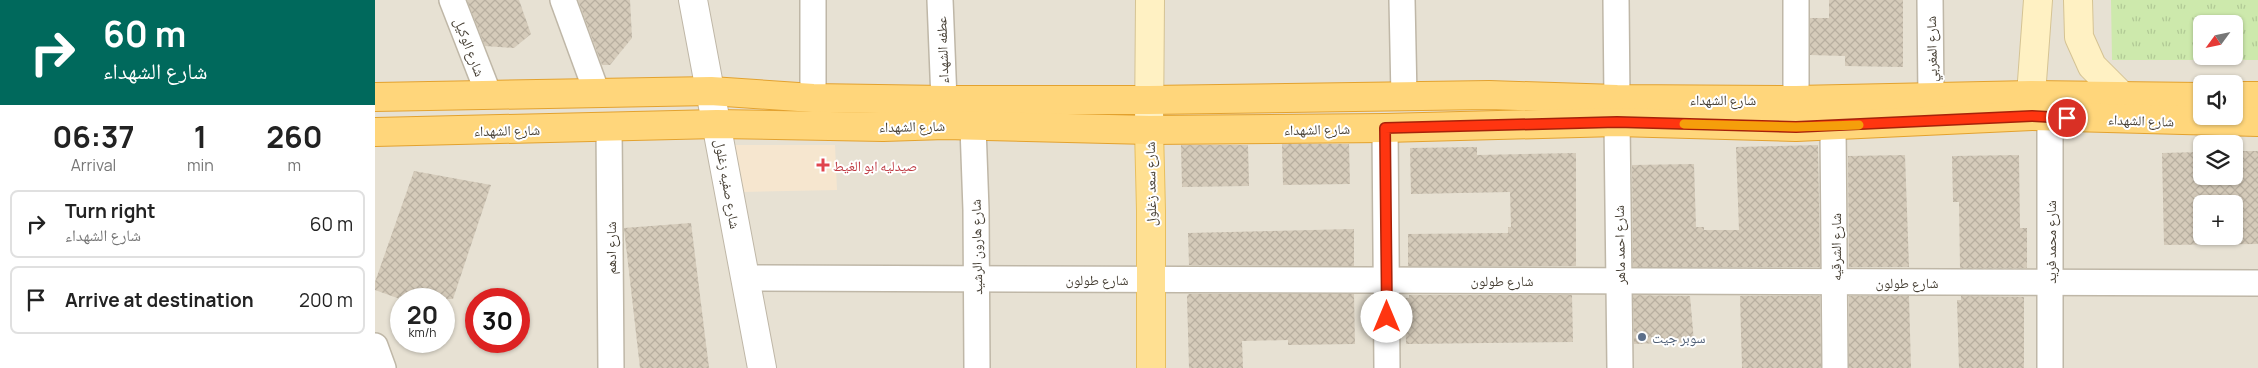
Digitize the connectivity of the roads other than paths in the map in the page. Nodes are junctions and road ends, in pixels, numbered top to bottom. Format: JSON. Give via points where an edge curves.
{"nodes":[{"id":1,"x":452,"y":0,"type":"edge"},
{"id":2,"x":563,"y":0,"type":"edge"},
{"id":3,"x":693,"y":0,"type":"edge"},
{"id":4,"x":813,"y":0,"type":"edge"},
{"id":5,"x":940,"y":0,"type":"edge"},
{"id":6,"x":1150,"y":0,"type":"edge"},
{"id":7,"x":1402,"y":0,"type":"edge"},
{"id":8,"x":1616,"y":0,"type":"edge"},
{"id":9,"x":1795,"y":0,"type":"edge"},
{"id":10,"x":1930,"y":0,"type":"edge"},
{"id":11,"x":2038,"y":0,"type":"edge"},
{"id":12,"x":2078,"y":0,"type":"edge"},
{"id":13,"x":711,"y":91,"type":"junction"},
{"id":14,"x":597,"y":93,"type":"junction"},
{"id":15,"x":489,"y":95,"type":"junction"},
{"id":16,"x":375,"y":96,"type":"edge"},
{"id":17,"x":2121,"y":96,"type":"junction"},
{"id":18,"x":2243,"y":96,"type":"edge"},
{"id":19,"x":2258,"y":96,"type":"edge"},
{"id":20,"x":1404,"y":97,"type":"junction"},
{"id":21,"x":2193,"y":97,"type":"edge"},
{"id":22,"x":813,"y":98,"type":"junction"},
{"id":23,"x":1931,"y":98,"type":"junction"},
{"id":24,"x":944,"y":100,"type":"junction"},
{"id":25,"x":1149,"y":100,"type":"junction"},
{"id":26,"x":1796,"y":100,"type":"junction"},
{"id":27,"x":2038,"y":109,"type":"junction"},
{"id":28,"x":1617,"y":110,"type":"junction"},
{"id":29,"x":2258,"y":122,"type":"edge"},
{"id":30,"x":717,"y":124,"type":"junction"},
{"id":31,"x":1833,"y":126,"type":"junction"},
{"id":32,"x":973,"y":127,"type":"junction"},
{"id":33,"x":609,"y":128,"type":"junction"},
{"id":34,"x":1385,"y":128,"type":"junction"},
{"id":35,"x":1149,"y":130,"type":"junction"},
{"id":36,"x":375,"y":132,"type":"edge"},
{"id":37,"x":746,"y":278,"type":"junction"},
{"id":38,"x":977,"y":279,"type":"junction"},
{"id":39,"x":1151,"y":280,"type":"junction"},
{"id":40,"x":1386,"y":280,"type":"junction"},
{"id":41,"x":1619,"y":281,"type":"junction"},
{"id":42,"x":1835,"y":281,"type":"junction"},
{"id":43,"x":2050,"y":282,"type":"junction"},
{"id":44,"x":2258,"y":283,"type":"edge"},
{"id":45,"x":375,"y":346,"type":"edge"},
{"id":46,"x":383,"y":368,"type":"edge"},
{"id":47,"x":611,"y":368,"type":"edge"},
{"id":48,"x":763,"y":368,"type":"edge"},
{"id":49,"x":977,"y":368,"type":"edge"},
{"id":50,"x":1151,"y":368,"type":"edge"},
{"id":51,"x":1387,"y":368,"type":"edge"},
{"id":52,"x":1620,"y":368,"type":"edge"},
{"id":53,"x":1835,"y":368,"type":"edge"},
{"id":54,"x":2051,"y":368,"type":"edge"}],
"edges":[{"from":1,"to":15,"type":"street","name":"شارع الوكيل"},
{"from":2,"to":14,"type":"street"},
{"from":3,"to":13,"type":"street","name":"شارع صفيه زغلول"},
{"from":4,"to":22,"type":"street"},
{"from":5,"to":24,"type":"street","name":"عطفه الشهداء"},
{"from":6,"to":25,"type":"main road","name":"شارع سعد زغلول"},
{"from":7,"to":20,"type":"street"},
{"from":8,"to":28,"type":"street","name":"شارع احمد ماهر"},
{"from":9,"to":26,"type":"street"},
{"from":10,"to":23,"type":"street","name":"شارع المغربي"},
{"from":11,"to":27,"type":"main road"},
{"from":12,"to":17,"type":"main road","via":[[2079,37],[2092,66]]},
{"from":13,"to":14,"type":"highway","name":"شارع الشهداء"},
{"from":13,"to":22,"type":"highway","name":"شارع الشهداء"},
{"from":13,"to":30,"type":"street","name":"شارع صفيه زغلول"},
{"from":14,"to":15,"type":"highway","name":"شارع الشهداء"},
{"from":15,"to":16,"type":"highway","name":"شارع الشهداء"},
{"from":17,"to":21,"type":"highway","name":"شارع الشهداء"},
{"from":17,"to":27,"type":"highway","name":"شارع الشهداء"},
{"from":18,"to":19,"type":"highway"},
{"from":20,"to":25,"type":"highway","name":"شارع الشهداء"},
{"from":20,"to":28,"type":"highway","name":"شارع الشهداء","via":[[1489,95]]},
{"from":22,"to":24,"type":"highway","name":"شارع الشهداء"},
{"from":23,"to":26,"type":"highway","name":"شارع الشهداء"},
{"from":23,"to":27,"type":"highway","name":"شارع الشهداء"},
{"from":24,"to":25,"type":"highway","name":"شارع الشهداء"},
{"from":25,"to":35,"type":"main road","name":"شارع سعد زغلول"},
{"from":26,"to":28,"type":"highway","name":"شارع الشهداء"},
{"from":27,"to":29,"type":"highway","name":"شارع الشهداء"},
{"from":27,"to":31,"type":"highway","name":"شارع الشهداء"},
{"from":27,"to":43,"type":"street","name":"شارع محمد فريد"},
{"from":28,"to":31,"type":"highway","name":"شارع الشهداء","via":[[1721,126]]},
{"from":28,"to":34,"type":"highway","name":"شارع الشهداء"},
{"from":28,"to":41,"type":"street","name":"شارع احمد ماهر"},
{"from":30,"to":32,"type":"highway","name":"شارع الشهداء"},
{"from":30,"to":33,"type":"highway","name":"شارع الشهداء"},
{"from":30,"to":37,"type":"street","name":"شارع صفيه زغلول"},
{"from":31,"to":42,"type":"street","name":"شارع الشرقيه"},
{"from":32,"to":35,"type":"highway","name":"شارع الشهداء"},
{"from":32,"to":38,"type":"street","name":"شارع هارون الرشيد"},
{"from":33,"to":36,"type":"highway","name":"شارع الشهداء"},
{"from":33,"to":47,"type":"street","name":"شارع ادهم"},
{"from":34,"to":35,"type":"highway","name":"شارع الشهداء"},
{"from":34,"to":40,"type":"street"},
{"from":35,"to":39,"type":"main road","name":"شارع سعد زغلول"},
{"from":37,"to":38,"type":"street","name":"شارع طولون"},
{"from":37,"to":48,"type":"street","name":"شارع صفيه زغلول"},
{"from":38,"to":39,"type":"street","name":"شارع طولون"},
{"from":38,"to":49,"type":"street","name":"شارع هارون الرشيد"},
{"from":39,"to":40,"type":"street","name":"شارع طولون"},
{"from":39,"to":50,"type":"main road","name":"شارع سعد زغلول"},
{"from":40,"to":41,"type":"street","name":"شارع طولون"},
{"from":40,"to":51,"type":"street"},
{"from":41,"to":42,"type":"street","name":"شارع طولون"},
{"from":41,"to":52,"type":"street","name":"شارع احمد ماهر"},
{"from":42,"to":43,"type":"street","name":"شارع طولون"},
{"from":42,"to":53,"type":"street","name":"شارع الشرقيه"},
{"from":43,"to":44,"type":"street","name":"شارع طولون"},
{"from":43,"to":54,"type":"street","name":"شارع محمد فريد"},
{"from":45,"to":46,"type":"street"}]}
